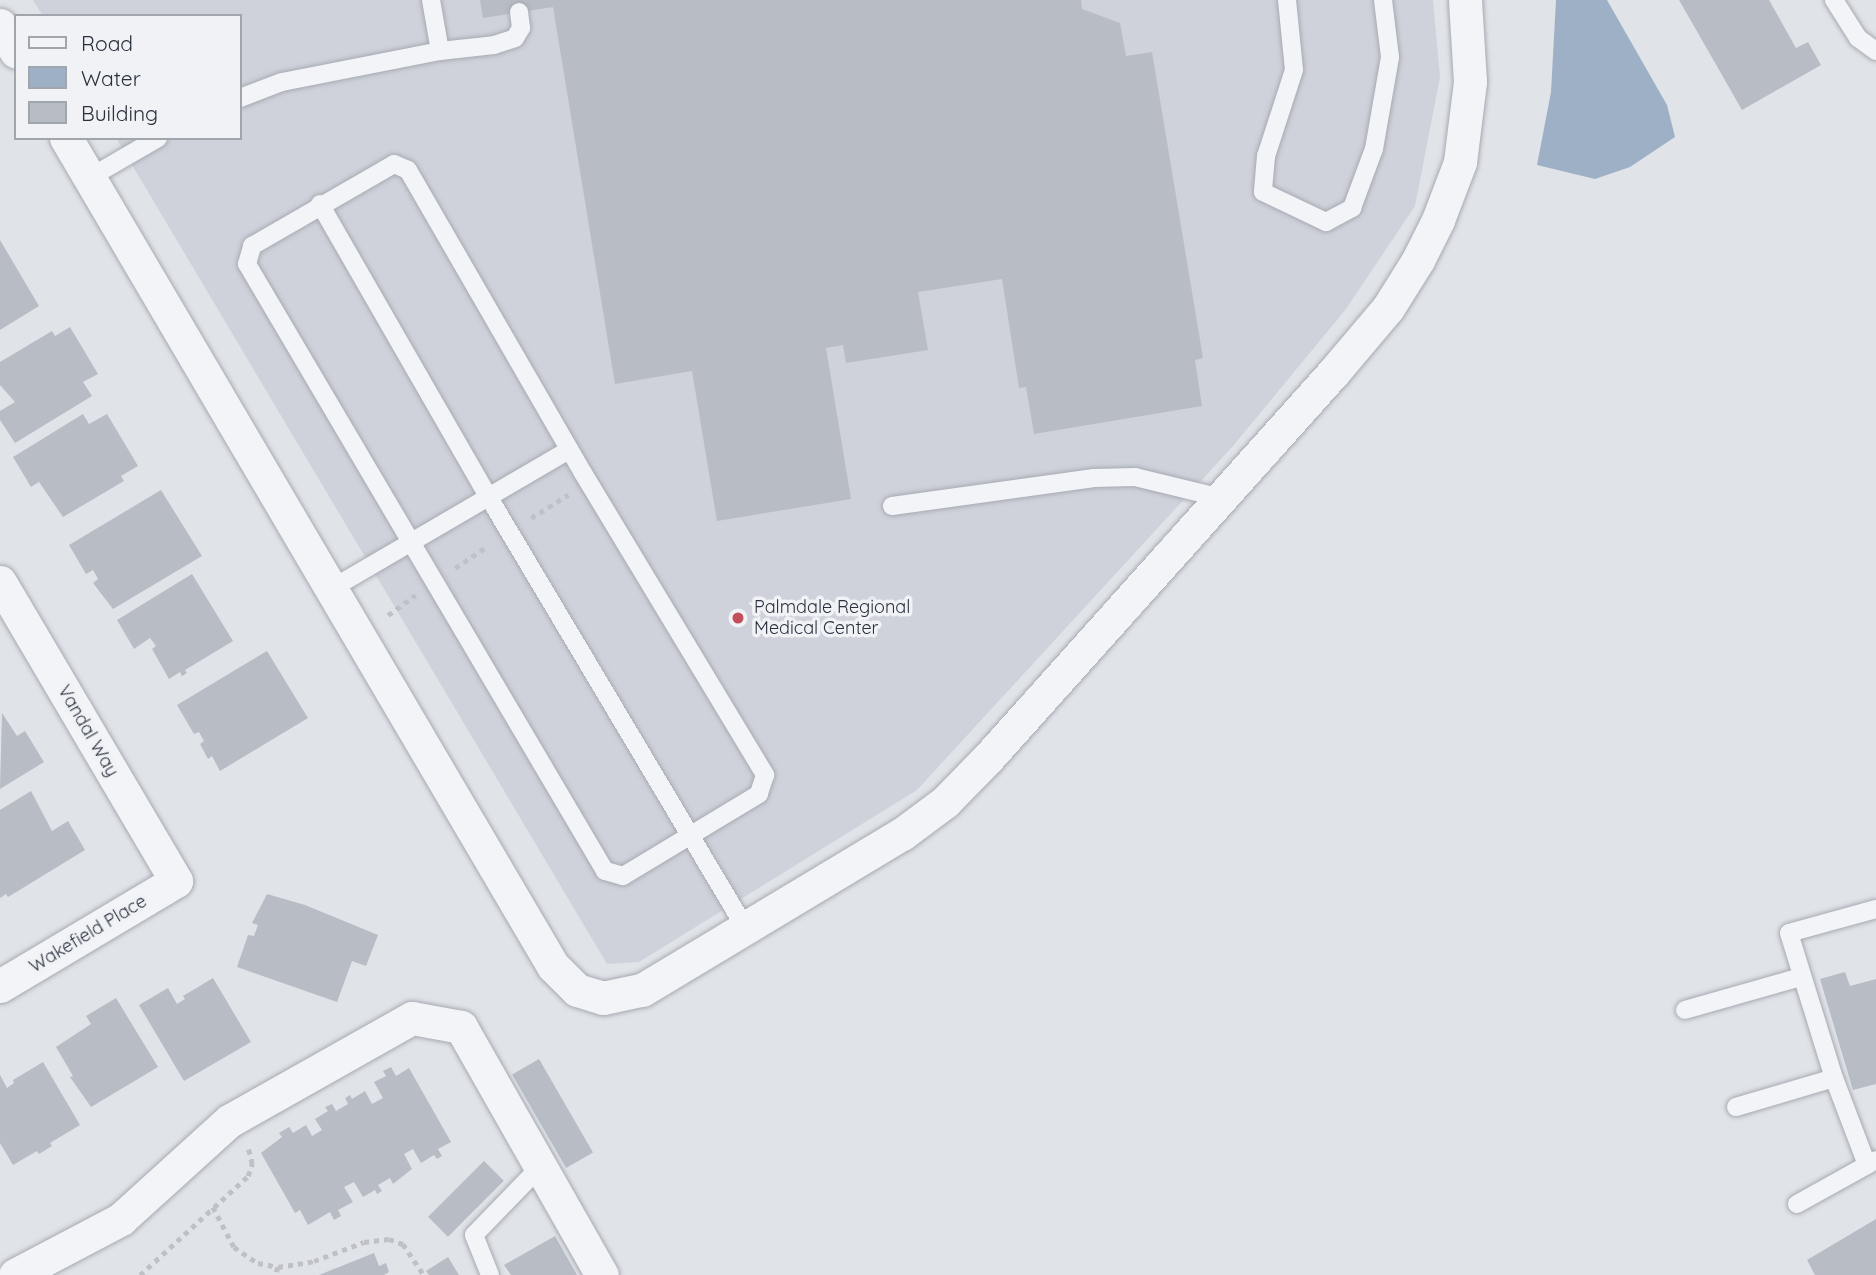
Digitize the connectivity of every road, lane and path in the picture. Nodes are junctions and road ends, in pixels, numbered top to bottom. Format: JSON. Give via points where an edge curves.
{"nodes":[{"id":1,"x":431,"y":0,"type":"edge"},
{"id":2,"x":1287,"y":0,"type":"edge"},
{"id":3,"x":1383,"y":0,"type":"edge"},
{"id":4,"x":1465,"y":0,"type":"edge"},
{"id":5,"x":1835,"y":0,"type":"edge"},
{"id":6,"x":519,"y":12,"type":"dead end"},
{"id":7,"x":0,"y":24,"type":"edge"},
{"id":8,"x":14,"y":48,"type":"edge"},
{"id":9,"x":440,"y":51,"type":"junction"},
{"id":10,"x":1876,"y":51,"type":"edge"},
{"id":11,"x":242,"y":97,"type":"edge"},
{"id":12,"x":67,"y":140,"type":"edge"},
{"id":13,"x":155,"y":140,"type":"edge"},
{"id":14,"x":89,"y":178,"type":"junction"},
{"id":15,"x":320,"y":204,"type":"junction"},
{"id":16,"x":569,"y":450,"type":"junction"},
{"id":17,"x":488,"y":496,"type":"junction"},
{"id":18,"x":1222,"y":498,"type":"junction"},
{"id":19,"x":892,"y":506,"type":"dead end"},
{"id":20,"x":412,"y":540,"type":"junction"},
{"id":21,"x":0,"y":582,"type":"edge"},
{"id":22,"x":331,"y":589,"type":"junction"},
{"id":23,"x":692,"y":836,"type":"junction"},
{"id":24,"x":176,"y":881,"type":"joint"},
{"id":25,"x":1876,"y":909,"type":"edge"},
{"id":26,"x":746,"y":929,"type":"junction"},
{"id":27,"x":1801,"y":976,"type":"junction"},
{"id":28,"x":0,"y":986,"type":"edge"},
{"id":29,"x":1685,"y":1010,"type":"dead end"},
{"id":30,"x":1834,"y":1078,"type":"junction"},
{"id":31,"x":1736,"y":1107,"type":"dead end"},
{"id":32,"x":221,"y":1129,"type":"junction"},
{"id":33,"x":1871,"y":1163,"type":"edge"},
{"id":34,"x":540,"y":1167,"type":"junction"},
{"id":35,"x":1797,"y":1204,"type":"dead end"},
{"id":36,"x":213,"y":1207,"type":"junction"},
{"id":37,"x":278,"y":1267,"type":"junction"},
{"id":38,"x":15,"y":1275,"type":"edge"},
{"id":39,"x":140,"y":1275,"type":"edge"},
{"id":40,"x":276,"y":1275,"type":"edge"},
{"id":41,"x":424,"y":1275,"type":"edge"},
{"id":42,"x":490,"y":1275,"type":"edge"},
{"id":43,"x":602,"y":1275,"type":"edge"}],
"edges":[{"from":1,"to":9,"type":"lane"},
{"from":2,"to":3,"type":"lane","via":[[1294,71],[1266,156],[1263,192],[1326,222],[1352,208],[1374,149],[1390,57]]},
{"from":4,"to":18,"type":"street","via":[[1470,82],[1460,162],[1438,219],[1388,308]]},
{"from":5,"to":10,"type":"lane","via":[[1858,38]]},
{"from":6,"to":9,"type":"lane","via":[[516,38]]},
{"from":7,"to":8,"type":"street"},
{"from":9,"to":11,"type":"lane","via":[[282,82]]},
{"from":12,"to":14,"type":"street"},
{"from":13,"to":14,"type":"lane"},
{"from":14,"to":22,"type":"street"},
{"from":15,"to":16,"type":"lane","via":[[394,164],[408,170]]},
{"from":15,"to":17,"type":"lane"},
{"from":15,"to":20,"type":"lane","via":[[252,246],[247,264]]},
{"from":16,"to":17,"type":"lane"},
{"from":16,"to":23,"type":"lane","via":[[765,775],[759,794]]},
{"from":17,"to":20,"type":"lane"},
{"from":17,"to":23,"type":"lane"},
{"from":18,"to":19,"type":"lane","via":[[1135,477],[1094,478]]},
{"from":18,"to":26,"type":"street","via":[[945,802],[902,834]]},
{"from":20,"to":22,"type":"lane"},
{"from":20,"to":23,"type":"lane","via":[[605,871],[623,876]]},
{"from":21,"to":24,"type":"street","name":"Vandal Way"},
{"from":22,"to":26,"type":"street","via":[[552,966],[577,990],[603,998],[642,990]]},
{"from":23,"to":26,"type":"lane"},
{"from":24,"to":28,"type":"street","name":"Wakefield Place"},
{"from":25,"to":27,"type":"lane","via":[[1789,933]]},
{"from":27,"to":29,"type":"lane"},
{"from":27,"to":30,"type":"lane"},
{"from":30,"to":31,"type":"lane"},
{"from":30,"to":33,"type":"lane"},
{"from":32,"to":34,"type":"street","via":[[412,1018],[461,1027]]},
{"from":32,"to":36,"type":"path","via":[[234,1145],[245,1139],[252,1164],[248,1176]]},
{"from":32,"to":38,"type":"street","via":[[121,1219]]},
{"from":33,"to":35,"type":"lane"},
{"from":34,"to":42,"type":"lane","via":[[474,1235]]},
{"from":34,"to":43,"type":"street"},
{"from":36,"to":37,"type":"path","via":[[234,1247],[258,1263]]},
{"from":36,"to":39,"type":"path"},
{"from":37,"to":40,"type":"path"},
{"from":37,"to":41,"type":"path","via":[[389,1239],[402,1244]]}]}
